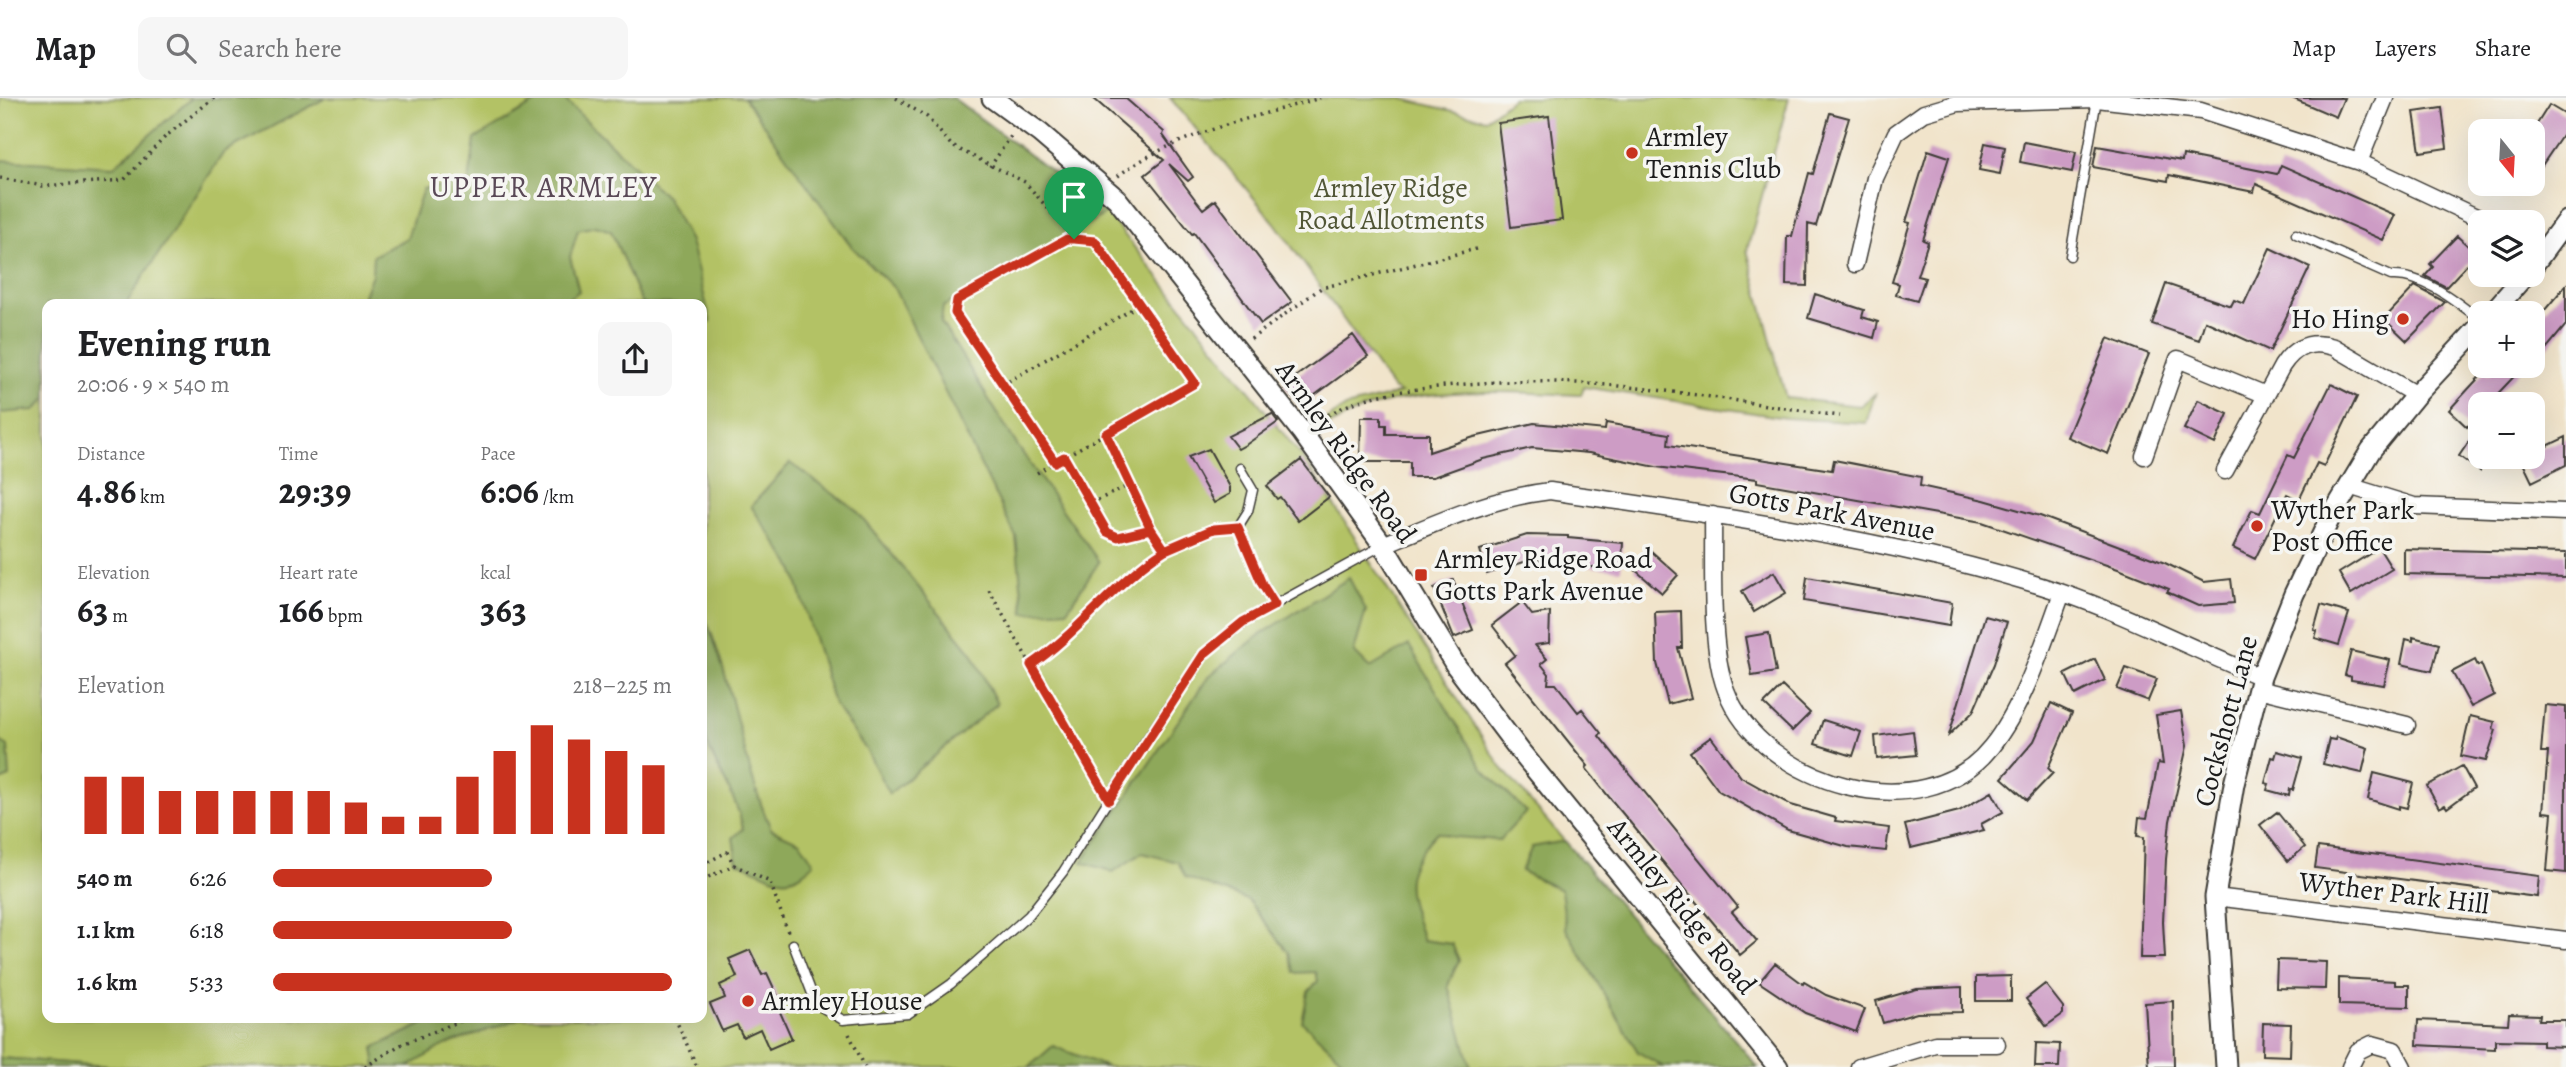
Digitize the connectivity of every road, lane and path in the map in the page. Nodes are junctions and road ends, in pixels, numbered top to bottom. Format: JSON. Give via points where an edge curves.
{"nodes":[{"id":1,"x":214,"y":98,"type":"edge"},
{"id":2,"x":896,"y":98,"type":"edge"},
{"id":3,"x":992,"y":98,"type":"edge"},
{"id":4,"x":1320,"y":98,"type":"edge"},
{"id":5,"x":2385,"y":98,"type":"edge"},
{"id":6,"x":2096,"y":99,"type":"edge"},
{"id":7,"x":1023,"y":120,"type":"junction"},
{"id":8,"x":2359,"y":162,"type":"junction"},
{"id":9,"x":990,"y":167,"type":"junction"},
{"id":10,"x":0,"y":178,"type":"edge"},
{"id":11,"x":1104,"y":187,"type":"junction"},
{"id":12,"x":2468,"y":213,"type":"edge"},
{"id":13,"x":2566,"y":221,"type":"edge"},
{"id":14,"x":2296,"y":234,"type":"dead end"},
{"id":15,"x":1074,"y":239,"type":"junction"},
{"id":16,"x":2545,"y":241,"type":"edge"},
{"id":17,"x":1476,"y":249,"type":"dead end"},
{"id":18,"x":2070,"y":256,"type":"dead end"},
{"id":19,"x":1855,"y":264,"type":"dead end"},
{"id":20,"x":2515,"y":287,"type":"edge"},
{"id":21,"x":2502,"y":301,"type":"edge"},
{"id":22,"x":1139,"y":305,"type":"junction"},
{"id":23,"x":2468,"y":310,"type":"edge"},
{"id":24,"x":2468,"y":339,"type":"edge"},
{"id":25,"x":1236,"y":350,"type":"junction"},
{"id":26,"x":1004,"y":384,"type":"junction"},
{"id":27,"x":2266,"y":395,"type":"junction"},
{"id":28,"x":2416,"y":395,"type":"junction"},
{"id":29,"x":1840,"y":416,"type":"dead end"},
{"id":30,"x":1301,"y":431,"type":"junction"},
{"id":31,"x":1106,"y":434,"type":"junction"},
{"id":32,"x":2144,"y":456,"type":"dead end"},
{"id":33,"x":1064,"y":457,"type":"junction"},
{"id":34,"x":1055,"y":462,"type":"junction"},
{"id":35,"x":1240,"y":468,"type":"dead end"},
{"id":36,"x":2225,"y":471,"type":"dead end"},
{"id":37,"x":1037,"y":473,"type":"dead end"},
{"id":38,"x":1130,"y":485,"type":"junction"},
{"id":39,"x":2349,"y":486,"type":"junction"},
{"id":40,"x":1090,"y":504,"type":"junction"},
{"id":41,"x":2566,"y":512,"type":"edge"},
{"id":42,"x":1713,"y":516,"type":"junction"},
{"id":43,"x":1238,"y":527,"type":"junction"},
{"id":44,"x":1151,"y":529,"type":"junction"},
{"id":45,"x":1383,"y":545,"type":"junction"},
{"id":46,"x":1165,"y":550,"type":"junction"},
{"id":47,"x":989,"y":590,"type":"dead end"},
{"id":48,"x":2062,"y":593,"type":"junction"},
{"id":49,"x":1275,"y":605,"type":"junction"},
{"id":50,"x":1031,"y":665,"type":"junction"},
{"id":51,"x":2259,"y":683,"type":"junction"},
{"id":52,"x":2407,"y":725,"type":"dead end"},
{"id":53,"x":1109,"y":800,"type":"junction"},
{"id":54,"x":707,"y":862,"type":"edge"},
{"id":55,"x":734,"y":865,"type":"junction"},
{"id":56,"x":707,"y":878,"type":"edge"},
{"id":57,"x":2215,"y":897,"type":"junction"},
{"id":58,"x":2566,"y":940,"type":"edge"},
{"id":59,"x":793,"y":944,"type":"joint"},
{"id":60,"x":843,"y":1020,"type":"junction"},
{"id":61,"x":455,"y":1023,"type":"edge"},
{"id":62,"x":677,"y":1023,"type":"edge"},
{"id":63,"x":1997,"y":1044,"type":"dead end"},
{"id":64,"x":365,"y":1067,"type":"edge"},
{"id":65,"x":697,"y":1067,"type":"edge"},
{"id":66,"x":865,"y":1067,"type":"edge"},
{"id":67,"x":1778,"y":1067,"type":"edge"},
{"id":68,"x":1859,"y":1067,"type":"edge"},
{"id":69,"x":2226,"y":1067,"type":"edge"},
{"id":70,"x":2350,"y":1067,"type":"edge"},
{"id":71,"x":2403,"y":1067,"type":"edge"}],
"edges":[{"from":1,"to":10,"type":"path","via":[[166,136],[124,180],[43,186]]},
{"from":2,"to":9,"type":"path","via":[[927,117],[952,146]]},
{"from":3,"to":7,"type":"street","name":"Armley Ridge Road"},
{"from":4,"to":11,"type":"path","via":[[1235,123],[1137,161]]},
{"from":5,"to":8,"type":"street"},
{"from":6,"to":8,"type":"street","via":[[2201,111]]},
{"from":6,"to":18,"type":"lane"},
{"from":6,"to":19,"type":"street","via":[[1958,103],[1924,113],[1896,133],[1875,178]]},
{"from":7,"to":9,"type":"path"},
{"from":7,"to":11,"type":"street","name":"Armley Ridge Road"},
{"from":8,"to":12,"type":"street"},
{"from":9,"to":15,"type":"path","via":[[1025,182]]},
{"from":11,"to":25,"type":"street","name":"Armley Ridge Road"},
{"from":13,"to":16,"type":"street"},
{"from":14,"to":23,"type":"lane","via":[[2391,276],[2406,275]]},
{"from":15,"to":22,"type":"path","via":[[1095,241]]},
{"from":15,"to":26,"type":"path","via":[[957,300],[955,313]]},
{"from":17,"to":25,"type":"path","via":[[1321,288]]},
{"from":20,"to":21,"type":"street"},
{"from":22,"to":26,"type":"path"},
{"from":22,"to":31,"type":"path","via":[[1195,383]]},
{"from":24,"to":28,"type":"street","name":"Cockshott Lane"},
{"from":25,"to":30,"type":"street","name":"Armley Ridge Road"},
{"from":26,"to":34,"type":"path"},
{"from":27,"to":28,"type":"street","via":[[2290,353],[2313,343],[2348,352]]},
{"from":27,"to":32,"type":"street","via":[[2178,359]]},
{"from":27,"to":36,"type":"street"},
{"from":28,"to":39,"type":"street","name":"Cockshott Lane","via":[[2371,450]]},
{"from":29,"to":30,"type":"path","via":[[1602,382],[1480,381],[1388,393],[1344,404]]},
{"from":30,"to":45,"type":"street","name":"Armley Ridge Road"},
{"from":31,"to":33,"type":"path"},
{"from":31,"to":38,"type":"path"},
{"from":33,"to":34,"type":"path"},
{"from":33,"to":40,"type":"path"},
{"from":34,"to":37,"type":"path"},
{"from":35,"to":43,"type":"lane","via":[[1253,490]]},
{"from":38,"to":40,"type":"path"},
{"from":38,"to":44,"type":"path"},
{"from":39,"to":41,"type":"street","via":[[2414,506]]},
{"from":39,"to":51,"type":"street","name":"Cockshott Lane","via":[[2294,594]]},
{"from":40,"to":44,"type":"path","via":[[1107,532],[1118,537]]},
{"from":42,"to":45,"type":"street","name":"Gotts Park Avenue","via":[[1550,491],[1514,495],[1464,511]]},
{"from":42,"to":48,"type":"street","name":"Gotts Park Avenue","via":[[1872,544]]},
{"from":42,"to":48,"type":"street","via":[[1718,652],[1725,688],[1738,716],[1769,748],[1831,783],[1877,793],[1918,790],[1959,773],[1990,748],[2036,661]]},
{"from":43,"to":46,"type":"path","via":[[1214,529]]},
{"from":43,"to":49,"type":"lane"},
{"from":44,"to":46,"type":"path"},
{"from":45,"to":49,"type":"lane"},
{"from":45,"to":67,"type":"street","name":"Armley Ridge Road","via":[[1456,666],[1520,751]]},
{"from":46,"to":50,"type":"path","via":[[1140,565],[1058,646]]},
{"from":47,"to":50,"type":"path"},
{"from":48,"to":51,"type":"street","name":"Gotts Park Avenue"},
{"from":49,"to":53,"type":"lane","via":[[1243,622],[1204,654]]},
{"from":50,"to":53,"type":"path"},
{"from":51,"to":52,"type":"street","name":"Gotts Park Avenue"},
{"from":51,"to":57,"type":"street","name":"Cockshott Lane","via":[[2234,784]]},
{"from":53,"to":60,"type":"lane","via":[[1029,915],[951,984],[908,1014]]},
{"from":54,"to":55,"type":"path","via":[[727,852]]},
{"from":55,"to":56,"type":"path"},
{"from":55,"to":59,"type":"path","via":[[770,882]]},
{"from":57,"to":58,"type":"street","name":"Wyther Park Hill"},
{"from":57,"to":69,"type":"street","name":"Cockshott Lane"},
{"from":59,"to":60,"type":"lane","via":[[816,1004]]},
{"from":60,"to":66,"type":"path"},
{"from":61,"to":64,"type":"path","via":[[400,1045]]},
{"from":62,"to":65,"type":"path"},
{"from":63,"to":68,"type":"street","via":[[1935,1044]]},
{"from":70,"to":71,"type":"street","via":[[2358,1051],[2372,1044],[2394,1050]]}]}
